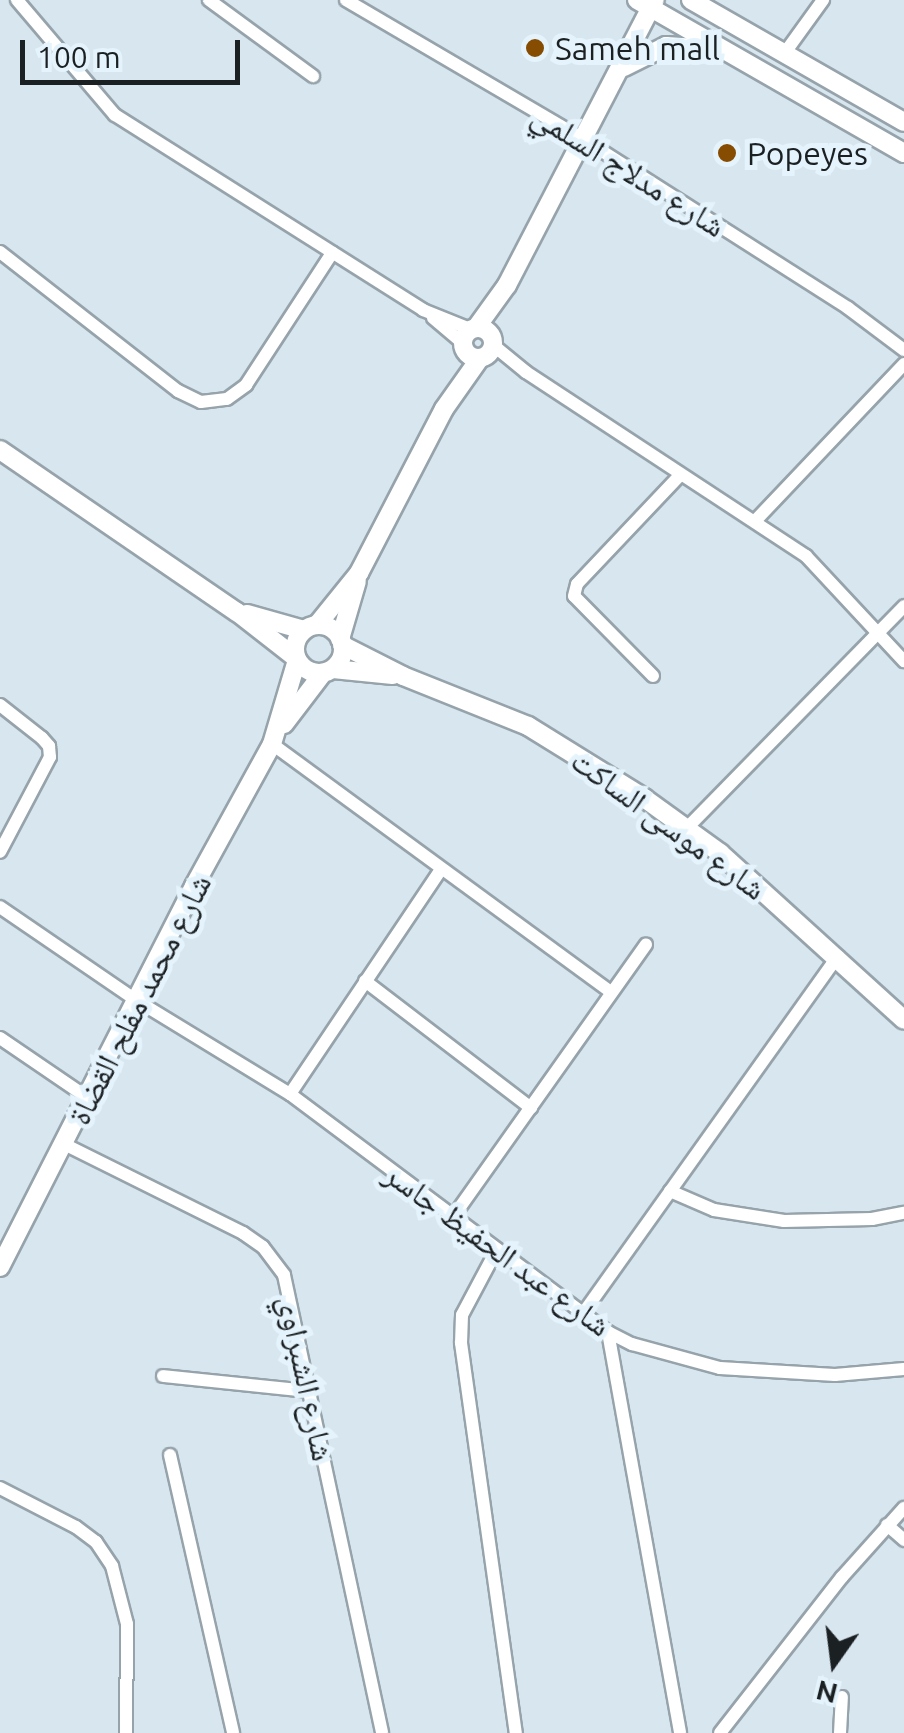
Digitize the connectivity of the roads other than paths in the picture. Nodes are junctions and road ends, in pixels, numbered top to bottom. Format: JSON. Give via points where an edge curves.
{"nodes":[{"id":1,"x":17,"y":0,"type":"edge"},
{"id":2,"x":209,"y":0,"type":"edge"},
{"id":3,"x":346,"y":0,"type":"edge"},
{"id":4,"x":691,"y":0,"type":"edge"},
{"id":5,"x":822,"y":0,"type":"edge"},
{"id":6,"x":648,"y":3,"type":"edge"},
{"id":7,"x":726,"y":52,"type":"junction"},
{"id":8,"x":784,"y":54,"type":"junction"},
{"id":9,"x":313,"y":76,"type":"dead end"},
{"id":10,"x":612,"y":84,"type":"junction"},
{"id":11,"x":904,"y":122,"type":"edge"},
{"id":12,"x":582,"y":139,"type":"junction"},
{"id":13,"x":904,"y":154,"type":"edge"},
{"id":14,"x":0,"y":252,"type":"edge"},
{"id":15,"x":332,"y":253,"type":"junction"},
{"id":16,"x":478,"y":343,"type":"junction"},
{"id":17,"x":904,"y":350,"type":"edge"},
{"id":18,"x":904,"y":364,"type":"edge"},
{"id":19,"x":0,"y":450,"type":"edge"},
{"id":20,"x":680,"y":475,"type":"junction"},
{"id":21,"x":756,"y":520,"type":"junction"},
{"id":22,"x":359,"y":573,"type":"junction"},
{"id":23,"x":904,"y":606,"type":"edge"},
{"id":24,"x":237,"y":612,"type":"junction"},
{"id":25,"x":311,"y":628,"type":"junction"},
{"id":26,"x":879,"y":632,"type":"junction"},
{"id":27,"x":341,"y":642,"type":"junction"},
{"id":28,"x":296,"y":659,"type":"junction"},
{"id":29,"x":904,"y":661,"type":"edge"},
{"id":30,"x":328,"y":671,"type":"junction"},
{"id":31,"x":403,"y":676,"type":"junction"},
{"id":32,"x":653,"y":676,"type":"dead end"},
{"id":33,"x":0,"y":705,"type":"edge"},
{"id":34,"x":275,"y":738,"type":"junction"},
{"id":35,"x":686,"y":829,"type":"junction"},
{"id":36,"x":0,"y":852,"type":"edge"},
{"id":37,"x":441,"y":869,"type":"junction"},
{"id":38,"x":0,"y":907,"type":"edge"},
{"id":39,"x":646,"y":944,"type":"dead end"},
{"id":40,"x":838,"y":956,"type":"junction"},
{"id":41,"x":366,"y":980,"type":"junction"},
{"id":42,"x":610,"y":991,"type":"junction"},
{"id":43,"x":136,"y":1000,"type":"junction"},
{"id":44,"x":904,"y":1020,"type":"edge"},
{"id":45,"x":0,"y":1038,"type":"edge"},
{"id":46,"x":290,"y":1094,"type":"junction"},
{"id":47,"x":88,"y":1098,"type":"junction"},
{"id":48,"x":531,"y":1108,"type":"junction"},
{"id":49,"x":66,"y":1144,"type":"junction"},
{"id":50,"x":670,"y":1191,"type":"junction"},
{"id":51,"x":904,"y":1213,"type":"edge"},
{"id":52,"x":452,"y":1217,"type":"junction"},
{"id":53,"x":496,"y":1251,"type":"junction"},
{"id":54,"x":0,"y":1267,"type":"edge"},
{"id":55,"x":584,"y":1312,"type":"junction"},
{"id":56,"x":608,"y":1332,"type":"junction"},
{"id":57,"x":904,"y":1369,"type":"edge"},
{"id":58,"x":163,"y":1376,"type":"dead end"},
{"id":59,"x":309,"y":1392,"type":"junction"},
{"id":60,"x":170,"y":1455,"type":"dead end"},
{"id":61,"x":0,"y":1488,"type":"edge"},
{"id":62,"x":904,"y":1508,"type":"edge"},
{"id":63,"x":887,"y":1525,"type":"junction"},
{"id":64,"x":904,"y":1540,"type":"edge"},
{"id":65,"x":842,"y":1697,"type":"dead end"},
{"id":66,"x":126,"y":1733,"type":"edge"},
{"id":67,"x":233,"y":1733,"type":"edge"},
{"id":68,"x":382,"y":1733,"type":"edge"},
{"id":69,"x":516,"y":1733,"type":"edge"},
{"id":70,"x":680,"y":1733,"type":"edge"},
{"id":71,"x":720,"y":1733,"type":"edge"},
{"id":72,"x":840,"y":1733,"type":"edge"}],
"edges":[{"from":1,"to":15,"type":"street","via":[[115,115]]},
{"from":2,"to":9,"type":"street"},
{"from":3,"to":12,"type":"street","name":"شارع مدلاج السلمي"},
{"from":4,"to":8,"type":"street"},
{"from":5,"to":8,"type":"street"},
{"from":6,"to":7,"type":"street"},
{"from":6,"to":10,"type":"street"},
{"from":7,"to":10,"type":"street","via":[[678,45],[652,50],[630,62]]},
{"from":7,"to":13,"type":"street"},
{"from":8,"to":11,"type":"street"},
{"from":10,"to":12,"type":"street"},
{"from":12,"to":16,"type":"street"},
{"from":12,"to":17,"type":"street","name":"شارع مدلاج السلمي"},
{"from":14,"to":15,"type":"street","via":[[201,402],[227,398],[246,384]]},
{"from":15,"to":16,"type":"street"},
{"from":16,"to":20,"type":"street"},
{"from":16,"to":22,"type":"street"},
{"from":18,"to":21,"type":"street"},
{"from":19,"to":24,"type":"street"},
{"from":20,"to":21,"type":"street"},
{"from":20,"to":32,"type":"street","via":[[574,596]]},
{"from":21,"to":26,"type":"street","via":[[806,556]]},
{"from":22,"to":25,"type":"street"},
{"from":22,"to":27,"type":"street"},
{"from":23,"to":26,"type":"street"},
{"from":24,"to":25,"type":"street"},
{"from":24,"to":28,"type":"street"},
{"from":25,"to":27,"type":"street","via":[[331,629]]},
{"from":25,"to":28,"type":"street","via":[[296,640]]},
{"from":26,"to":29,"type":"street"},
{"from":26,"to":35,"type":"street"},
{"from":27,"to":30,"type":"street","via":[[341,658]]},
{"from":27,"to":31,"type":"street","name":"شارع موسى الساكت"},
{"from":28,"to":30,"type":"street","via":[[306,670]]},
{"from":28,"to":34,"type":"street","name":"شارع محمد مفلح القضاة"},
{"from":30,"to":31,"type":"street","name":"شارع موسى الساكت"},
{"from":30,"to":34,"type":"street","name":"شارع محمد مفلح القضاة"},
{"from":31,"to":35,"type":"street","name":"شارع موسى الساكت","via":[[528,726]]},
{"from":33,"to":36,"type":"street","via":[[42,738],[50,757]]},
{"from":34,"to":37,"type":"street"},
{"from":34,"to":43,"type":"street","name":"شارع محمد مفلح القضاة"},
{"from":35,"to":40,"type":"street","name":"شارع موسى الساكت"},
{"from":37,"to":41,"type":"street"},
{"from":37,"to":42,"type":"street"},
{"from":38,"to":43,"type":"street","name":"شارع عبد الحفيظ جاسر"},
{"from":39,"to":42,"type":"street"},
{"from":40,"to":44,"type":"street","name":"شارع موسى الساكت"},
{"from":40,"to":50,"type":"street"},
{"from":41,"to":46,"type":"street"},
{"from":41,"to":48,"type":"street"},
{"from":42,"to":48,"type":"street"},
{"from":43,"to":46,"type":"street","name":"شارع عبد الحفيظ جاسر"},
{"from":43,"to":47,"type":"street","name":"شارع محمد مفلح القضاة"},
{"from":45,"to":47,"type":"street"},
{"from":46,"to":52,"type":"street","name":"شارع عبد الحفيظ جاسر"},
{"from":47,"to":49,"type":"street","name":"شارع محمد مفلح القضاة"},
{"from":48,"to":52,"type":"street"},
{"from":49,"to":54,"type":"street","name":"شارع محمد مفلح القضاة"},
{"from":49,"to":59,"type":"street","name":"شارع الشبراوي","via":[[263,1247],[287,1284]]},
{"from":50,"to":51,"type":"street","via":[[714,1210],[784,1221]]},
{"from":50,"to":55,"type":"street"},
{"from":52,"to":53,"type":"street","name":"شارع عبد الحفيظ جاسر"},
{"from":53,"to":55,"type":"street","name":"شارع عبد الحفيظ جاسر"},
{"from":53,"to":69,"type":"street","via":[[462,1316],[461,1342]]},
{"from":55,"to":56,"type":"street","name":"شارع عبد الحفيظ جاسر"},
{"from":56,"to":57,"type":"street","name":"شارع عبد الحفيظ جاسر","via":[[720,1368],[835,1375]]},
{"from":56,"to":70,"type":"street"},
{"from":58,"to":59,"type":"street"},
{"from":59,"to":68,"type":"street","name":"شارع الشبراوي"},
{"from":60,"to":67,"type":"street"},
{"from":61,"to":66,"type":"street","via":[[76,1526],[112,1566],[127,1624]]},
{"from":62,"to":63,"type":"street"},
{"from":63,"to":64,"type":"street"},
{"from":63,"to":71,"type":"street"},
{"from":65,"to":72,"type":"street"}]}
